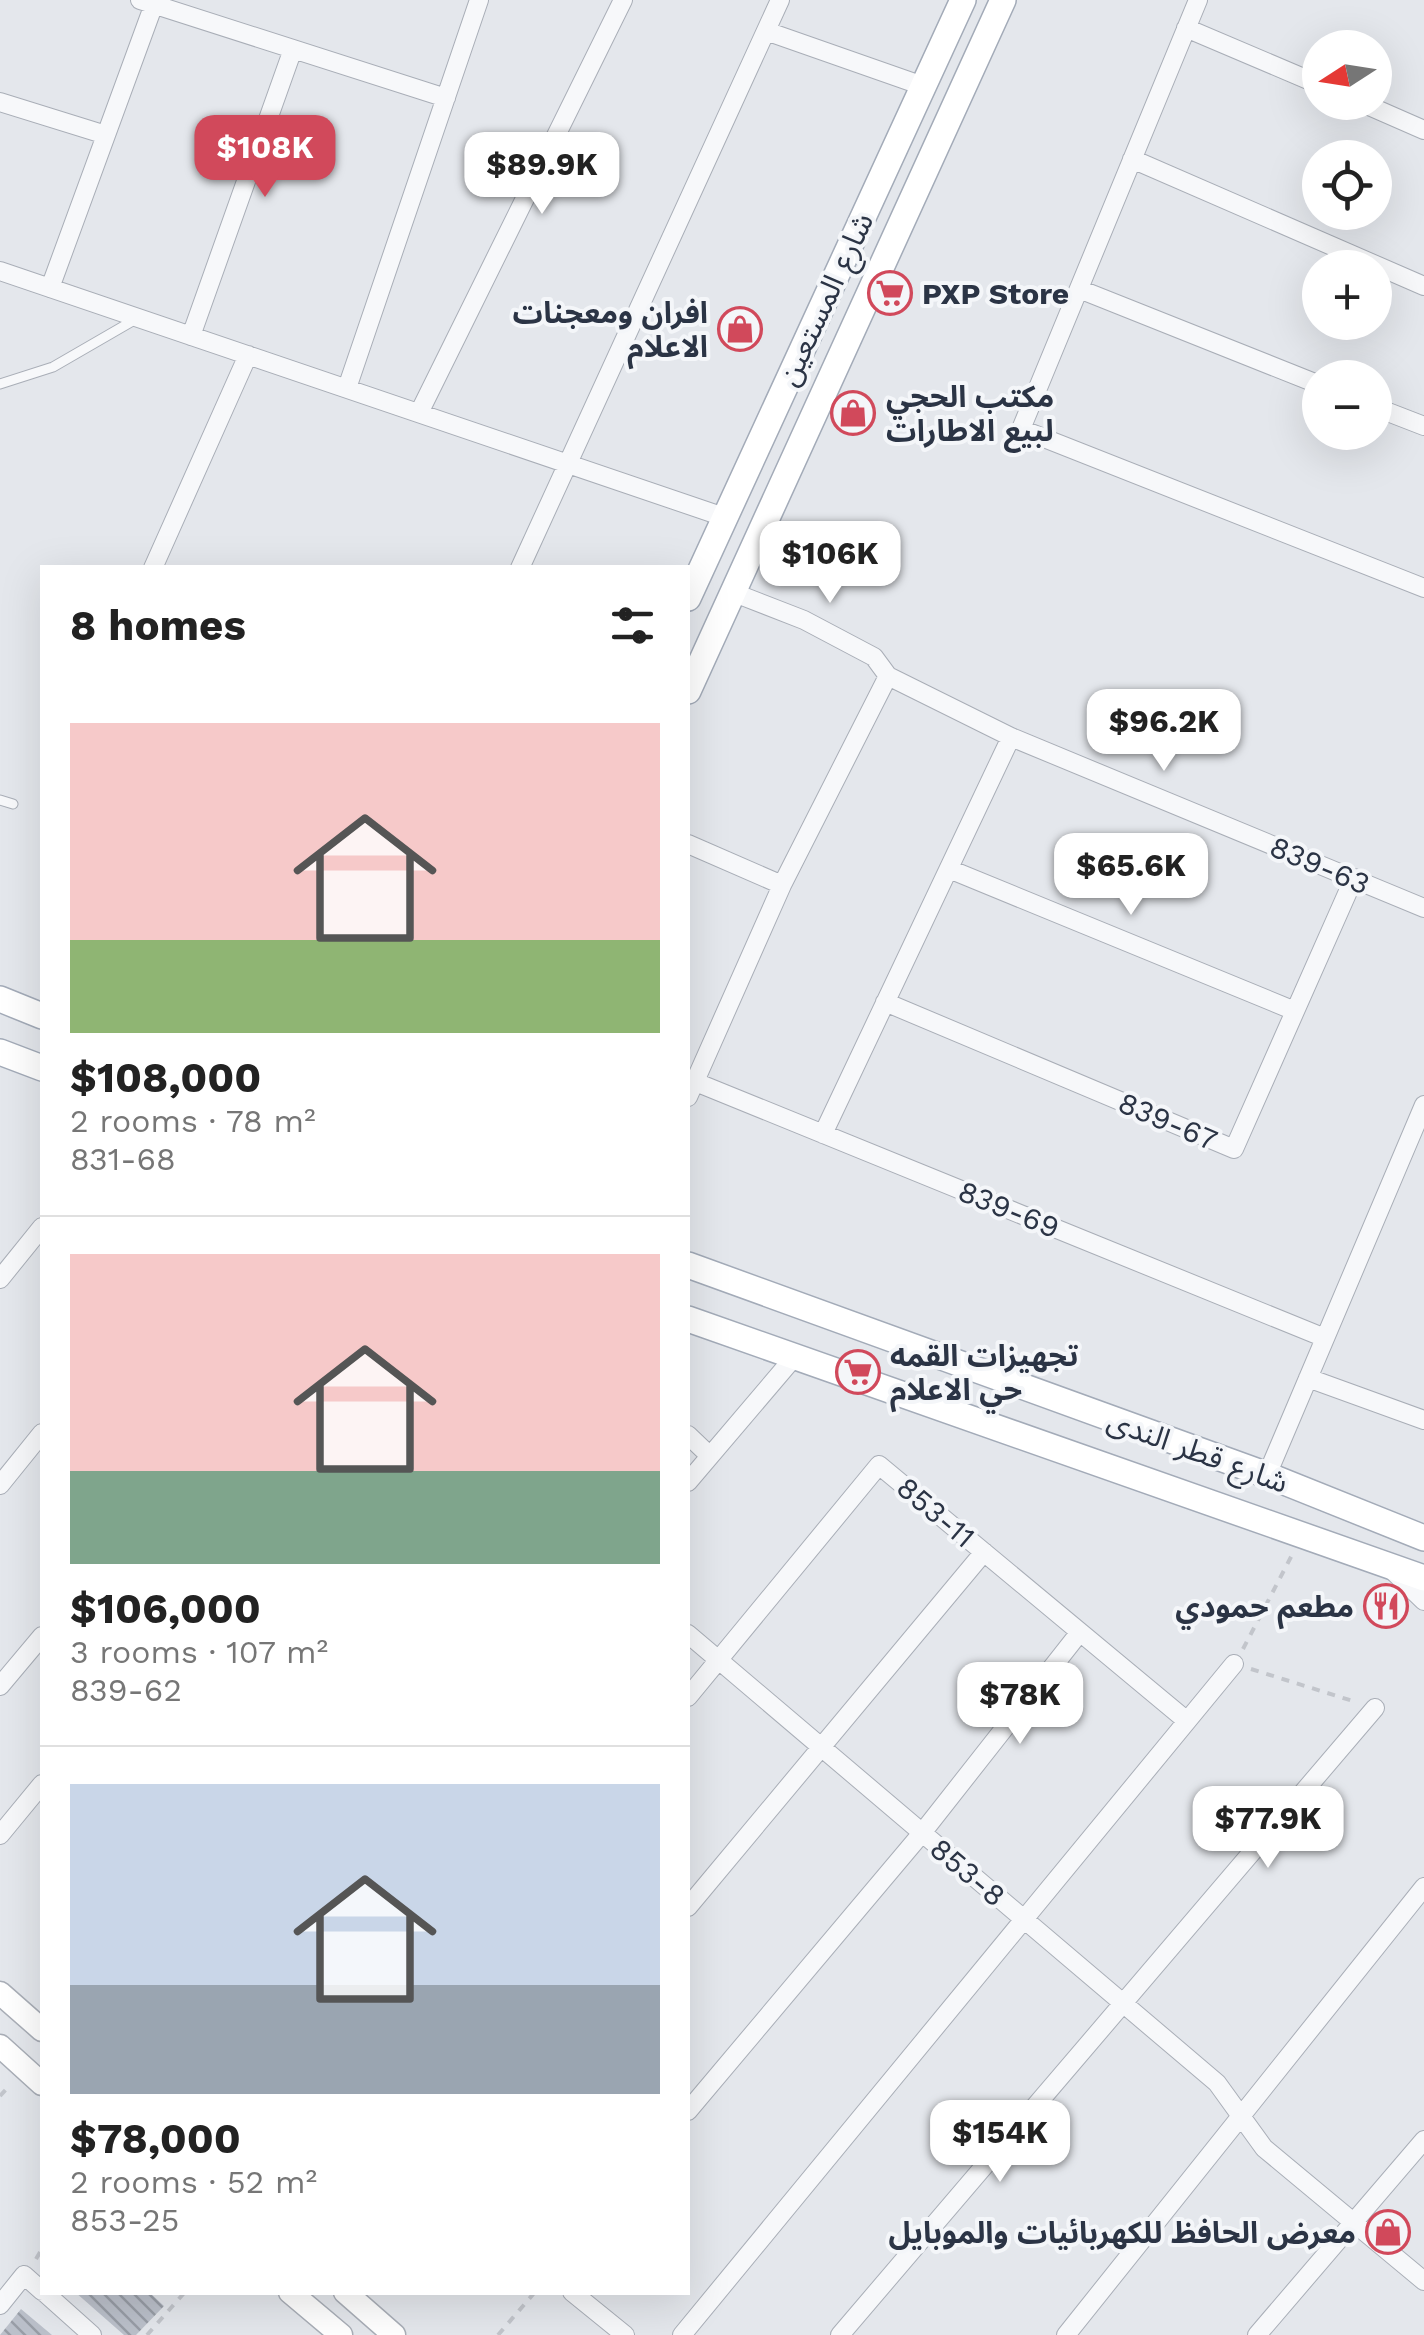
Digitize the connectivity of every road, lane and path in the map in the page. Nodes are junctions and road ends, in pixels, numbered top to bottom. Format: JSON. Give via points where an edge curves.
{"nodes":[{"id":1,"x":479,"y":0,"type":"edge"},
{"id":2,"x":623,"y":0,"type":"edge"},
{"id":3,"x":780,"y":0,"type":"edge"},
{"id":4,"x":963,"y":0,"type":"edge"},
{"id":5,"x":1003,"y":0,"type":"edge"},
{"id":6,"x":1198,"y":0,"type":"edge"},
{"id":7,"x":147,"y":2,"type":"edge"},
{"id":8,"x":1186,"y":28,"type":"junction"},
{"id":9,"x":766,"y":31,"type":"junction"},
{"id":10,"x":293,"y":49,"type":"junction"},
{"id":11,"x":1302,"y":78,"type":"edge"},
{"id":12,"x":923,"y":86,"type":"junction"},
{"id":13,"x":446,"y":98,"type":"junction"},
{"id":14,"x":0,"y":102,"type":"edge"},
{"id":15,"x":1392,"y":116,"type":"edge"},
{"id":16,"x":1424,"y":130,"type":"edge"},
{"id":17,"x":106,"y":135,"type":"junction"},
{"id":18,"x":1132,"y":159,"type":"junction"},
{"id":19,"x":0,"y":271,"type":"edge"},
{"id":20,"x":1424,"y":286,"type":"edge"},
{"id":21,"x":50,"y":288,"type":"junction"},
{"id":22,"x":1079,"y":289,"type":"junction"},
{"id":23,"x":138,"y":318,"type":"junction"},
{"id":24,"x":192,"y":336,"type":"junction"},
{"id":25,"x":248,"y":355,"type":"junction"},
{"id":26,"x":1302,"y":378,"type":"edge"},
{"id":27,"x":0,"y":384,"type":"edge"},
{"id":28,"x":347,"y":388,"type":"junction"},
{"id":29,"x":419,"y":413,"type":"junction"},
{"id":30,"x":1392,"y":414,"type":"edge"},
{"id":31,"x":1424,"y":426,"type":"edge"},
{"id":32,"x":568,"y":464,"type":"junction"},
{"id":33,"x":724,"y":516,"type":"junction"},
{"id":34,"x":154,"y":565,"type":"edge"},
{"id":35,"x":521,"y":565,"type":"edge"},
{"id":36,"x":1424,"y":588,"type":"edge"},
{"id":37,"x":732,"y":592,"type":"junction"},
{"id":38,"x":690,"y":593,"type":"edge"},
{"id":39,"x":888,"y":676,"type":"junction"},
{"id":40,"x":690,"y":686,"type":"edge"},
{"id":41,"x":1011,"y":737,"type":"junction"},
{"id":42,"x":0,"y":800,"type":"edge"},
{"id":43,"x":14,"y":804,"type":"dead end"},
{"id":44,"x":690,"y":845,"type":"edge"},
{"id":45,"x":949,"y":868,"type":"junction"},
{"id":46,"x":1354,"y":878,"type":"junction"},
{"id":47,"x":782,"y":886,"type":"junction"},
{"id":48,"x":1424,"y":908,"type":"edge"},
{"id":49,"x":0,"y":999,"type":"edge"},
{"id":50,"x":885,"y":1002,"type":"junction"},
{"id":51,"x":1296,"y":1011,"type":"junction"},
{"id":52,"x":40,"y":1015,"type":"edge"},
{"id":53,"x":2,"y":1056,"type":"edge"},
{"id":54,"x":40,"y":1067,"type":"edge"},
{"id":55,"x":690,"y":1089,"type":"edge"},
{"id":56,"x":1424,"y":1105,"type":"edge"},
{"id":57,"x":823,"y":1134,"type":"junction"},
{"id":58,"x":40,"y":1229,"type":"edge"},
{"id":59,"x":690,"y":1266,"type":"edge"},
{"id":60,"x":0,"y":1279,"type":"edge"},
{"id":61,"x":690,"y":1310,"type":"edge"},
{"id":62,"x":690,"y":1321,"type":"edge"},
{"id":63,"x":1325,"y":1338,"type":"junction"},
{"id":64,"x":796,"y":1355,"type":"junction"},
{"id":65,"x":1308,"y":1378,"type":"junction"},
{"id":66,"x":1424,"y":1420,"type":"edge"},
{"id":67,"x":40,"y":1436,"type":"edge"},
{"id":68,"x":690,"y":1438,"type":"edge"},
{"id":69,"x":710,"y":1456,"type":"junction"},
{"id":70,"x":1267,"y":1475,"type":"junction"},
{"id":71,"x":690,"y":1480,"type":"edge"},
{"id":72,"x":0,"y":1485,"type":"edge"},
{"id":73,"x":1390,"y":1525,"type":"junction"},
{"id":74,"x":1303,"y":1535,"type":"junction"},
{"id":75,"x":1424,"y":1539,"type":"edge"},
{"id":76,"x":984,"y":1552,"type":"junction"},
{"id":77,"x":1400,"y":1569,"type":"edge"},
{"id":78,"x":1424,"y":1602,"type":"edge"},
{"id":79,"x":1080,"y":1632,"type":"junction"},
{"id":80,"x":690,"y":1636,"type":"edge"},
{"id":81,"x":40,"y":1638,"type":"edge"},
{"id":82,"x":718,"y":1660,"type":"junction"},
{"id":83,"x":1234,"y":1664,"type":"junction"},
{"id":84,"x":0,"y":1686,"type":"edge"},
{"id":85,"x":690,"y":1695,"type":"edge"},
{"id":86,"x":1375,"y":1708,"type":"joint"},
{"id":87,"x":1187,"y":1721,"type":"junction"},
{"id":88,"x":820,"y":1746,"type":"junction"},
{"id":89,"x":40,"y":1786,"type":"edge"},
{"id":90,"x":922,"y":1833,"type":"junction"},
{"id":91,"x":0,"y":1835,"type":"edge"},
{"id":92,"x":1424,"y":1887,"type":"edge"},
{"id":93,"x":690,"y":1905,"type":"edge"},
{"id":94,"x":1024,"y":1919,"type":"junction"},
{"id":95,"x":0,"y":1993,"type":"edge"},
{"id":96,"x":1124,"y":2004,"type":"junction"},
{"id":97,"x":40,"y":2028,"type":"edge"},
{"id":98,"x":0,"y":2046,"type":"edge"},
{"id":99,"x":40,"y":2082,"type":"edge"},
{"id":100,"x":690,"y":2110,"type":"edge"},
{"id":101,"x":1241,"y":2116,"type":"junction"},
{"id":102,"x":1424,"y":2140,"type":"edge"},
{"id":103,"x":1354,"y":2223,"type":"junction"},
{"id":104,"x":1424,"y":2282,"type":"edge"},
{"id":105,"x":40,"y":2289,"type":"edge"},
{"id":106,"x":46,"y":2295,"type":"edge"},
{"id":107,"x":182,"y":2295,"type":"edge"},
{"id":108,"x":347,"y":2295,"type":"edge"},
{"id":109,"x":532,"y":2295,"type":"edge"},
{"id":110,"x":576,"y":2295,"type":"edge"},
{"id":111,"x":316,"y":2301,"type":"edge"},
{"id":112,"x":0,"y":2304,"type":"edge"},
{"id":113,"x":92,"y":2335,"type":"edge"},
{"id":114,"x":147,"y":2335,"type":"edge"},
{"id":115,"x":340,"y":2335,"type":"edge"},
{"id":116,"x":394,"y":2335,"type":"edge"},
{"id":117,"x":498,"y":2335,"type":"edge"},
{"id":118,"x":625,"y":2335,"type":"edge"},
{"id":119,"x":682,"y":2335,"type":"edge"},
{"id":120,"x":840,"y":2335,"type":"edge"},
{"id":121,"x":1066,"y":2335,"type":"edge"},
{"id":122,"x":1257,"y":2335,"type":"edge"}],
"edges":[{"from":1,"to":13,"type":"street"},
{"from":2,"to":29,"type":"street"},
{"from":3,"to":9,"type":"street"},
{"from":4,"to":12,"type":"main road","name":"شارع المستعين"},
{"from":5,"to":37,"type":"main road"},
{"from":6,"to":8,"type":"street"},
{"from":7,"to":10,"type":"street"},
{"from":7,"to":17,"type":"street"},
{"from":8,"to":11,"type":"street"},
{"from":8,"to":18,"type":"street"},
{"from":9,"to":12,"type":"street"},
{"from":9,"to":32,"type":"street"},
{"from":10,"to":13,"type":"street"},
{"from":10,"to":24,"type":"street"},
{"from":12,"to":33,"type":"main road","name":"شارع المستعين"},
{"from":13,"to":28,"type":"street"},
{"from":14,"to":17,"type":"street"},
{"from":15,"to":16,"type":"street"},
{"from":17,"to":21,"type":"street"},
{"from":18,"to":20,"type":"street"},
{"from":18,"to":22,"type":"street"},
{"from":19,"to":21,"type":"street"},
{"from":21,"to":23,"type":"street"},
{"from":22,"to":26,"type":"street"},
{"from":22,"to":36,"type":"street","via":[[1021,430]]},
{"from":23,"to":24,"type":"street"},
{"from":23,"to":27,"type":"lane","via":[[53,367]]},
{"from":24,"to":25,"type":"street"},
{"from":25,"to":28,"type":"street"},
{"from":25,"to":34,"type":"street"},
{"from":28,"to":29,"type":"street"},
{"from":29,"to":32,"type":"street"},
{"from":30,"to":31,"type":"street"},
{"from":32,"to":33,"type":"street"},
{"from":32,"to":35,"type":"street"},
{"from":33,"to":38,"type":"main road","name":"شارع المستعين"},
{"from":37,"to":39,"type":"street","name":"839-63","via":[[874,657]]},
{"from":37,"to":40,"type":"main road"},
{"from":39,"to":41,"type":"street","name":"839-63"},
{"from":39,"to":47,"type":"street"},
{"from":41,"to":45,"type":"street"},
{"from":41,"to":46,"type":"street","name":"839-63"},
{"from":42,"to":43,"type":"lane"},
{"from":44,"to":47,"type":"street"},
{"from":45,"to":50,"type":"street"},
{"from":45,"to":51,"type":"street"},
{"from":46,"to":48,"type":"street","name":"839-63"},
{"from":46,"to":51,"type":"street","name":"839-67"},
{"from":47,"to":55,"type":"street"},
{"from":49,"to":52,"type":"main road"},
{"from":50,"to":51,"type":"street","name":"839-67","via":[[1234,1149]]},
{"from":50,"to":57,"type":"street"},
{"from":53,"to":54,"type":"main road"},
{"from":55,"to":57,"type":"street","name":"839-69"},
{"from":56,"to":63,"type":"street"},
{"from":57,"to":63,"type":"street","name":"839-69"},
{"from":58,"to":60,"type":"street"},
{"from":59,"to":70,"type":"main road","name":"شارع قطر الندى"},
{"from":61,"to":64,"type":"main road"},
{"from":62,"to":64,"type":"main road","name":"شارع قطر الندى"},
{"from":63,"to":65,"type":"street"},
{"from":64,"to":69,"type":"street"},
{"from":64,"to":74,"type":"main road","name":"شارع قطر الندى"},
{"from":65,"to":66,"type":"street"},
{"from":65,"to":70,"type":"street"},
{"from":67,"to":72,"type":"street"},
{"from":68,"to":69,"type":"street"},
{"from":69,"to":71,"type":"street"},
{"from":70,"to":73,"type":"main road","name":"شارع قطر الندى"},
{"from":73,"to":75,"type":"main road","name":"شارع قطر الندى"},
{"from":73,"to":77,"type":"main road","via":[[1388,1546]]},
{"from":74,"to":77,"type":"main road","name":"شارع قطر الندى"},
{"from":74,"to":83,"type":"path"},
{"from":75,"to":77,"type":"main road"},
{"from":76,"to":79,"type":"street","name":"853-11"},
{"from":76,"to":82,"type":"street","name":"853-11","via":[[880,1465]]},
{"from":76,"to":88,"type":"street"},
{"from":77,"to":78,"type":"street"},
{"from":79,"to":87,"type":"street","name":"853-11"},
{"from":79,"to":90,"type":"street"},
{"from":80,"to":82,"type":"street","name":"853-8"},
{"from":81,"to":84,"type":"street"},
{"from":82,"to":85,"type":"street"},
{"from":82,"to":88,"type":"street","name":"853-8"},
{"from":83,"to":86,"type":"path"},
{"from":83,"to":87,"type":"street"},
{"from":86,"to":96,"type":"street"},
{"from":87,"to":94,"type":"street"},
{"from":88,"to":90,"type":"street","name":"853-8"},
{"from":88,"to":93,"type":"street"},
{"from":89,"to":91,"type":"street"},
{"from":90,"to":94,"type":"street","name":"853-8"},
{"from":90,"to":100,"type":"street"},
{"from":92,"to":101,"type":"street"},
{"from":94,"to":96,"type":"street","name":"853-8"},
{"from":94,"to":119,"type":"street"},
{"from":95,"to":97,"type":"main road"},
{"from":96,"to":101,"type":"street","name":"853-8","via":[[1217,2082]]},
{"from":96,"to":120,"type":"street"},
{"from":98,"to":99,"type":"main road"},
{"from":101,"to":103,"type":"street","name":"853-8","via":[[1264,2148]]},
{"from":101,"to":121,"type":"street"},
{"from":102,"to":103,"type":"street"},
{"from":103,"to":104,"type":"street","name":"853-8"},
{"from":103,"to":122,"type":"street"},
{"from":105,"to":112,"type":"street","via":[[24,2275]]},
{"from":106,"to":113,"type":"street"},
{"from":107,"to":114,"type":"path"},
{"from":108,"to":116,"type":"main road"},
{"from":109,"to":117,"type":"path"},
{"from":110,"to":118,"type":"street"},
{"from":111,"to":115,"type":"main road"}]}
